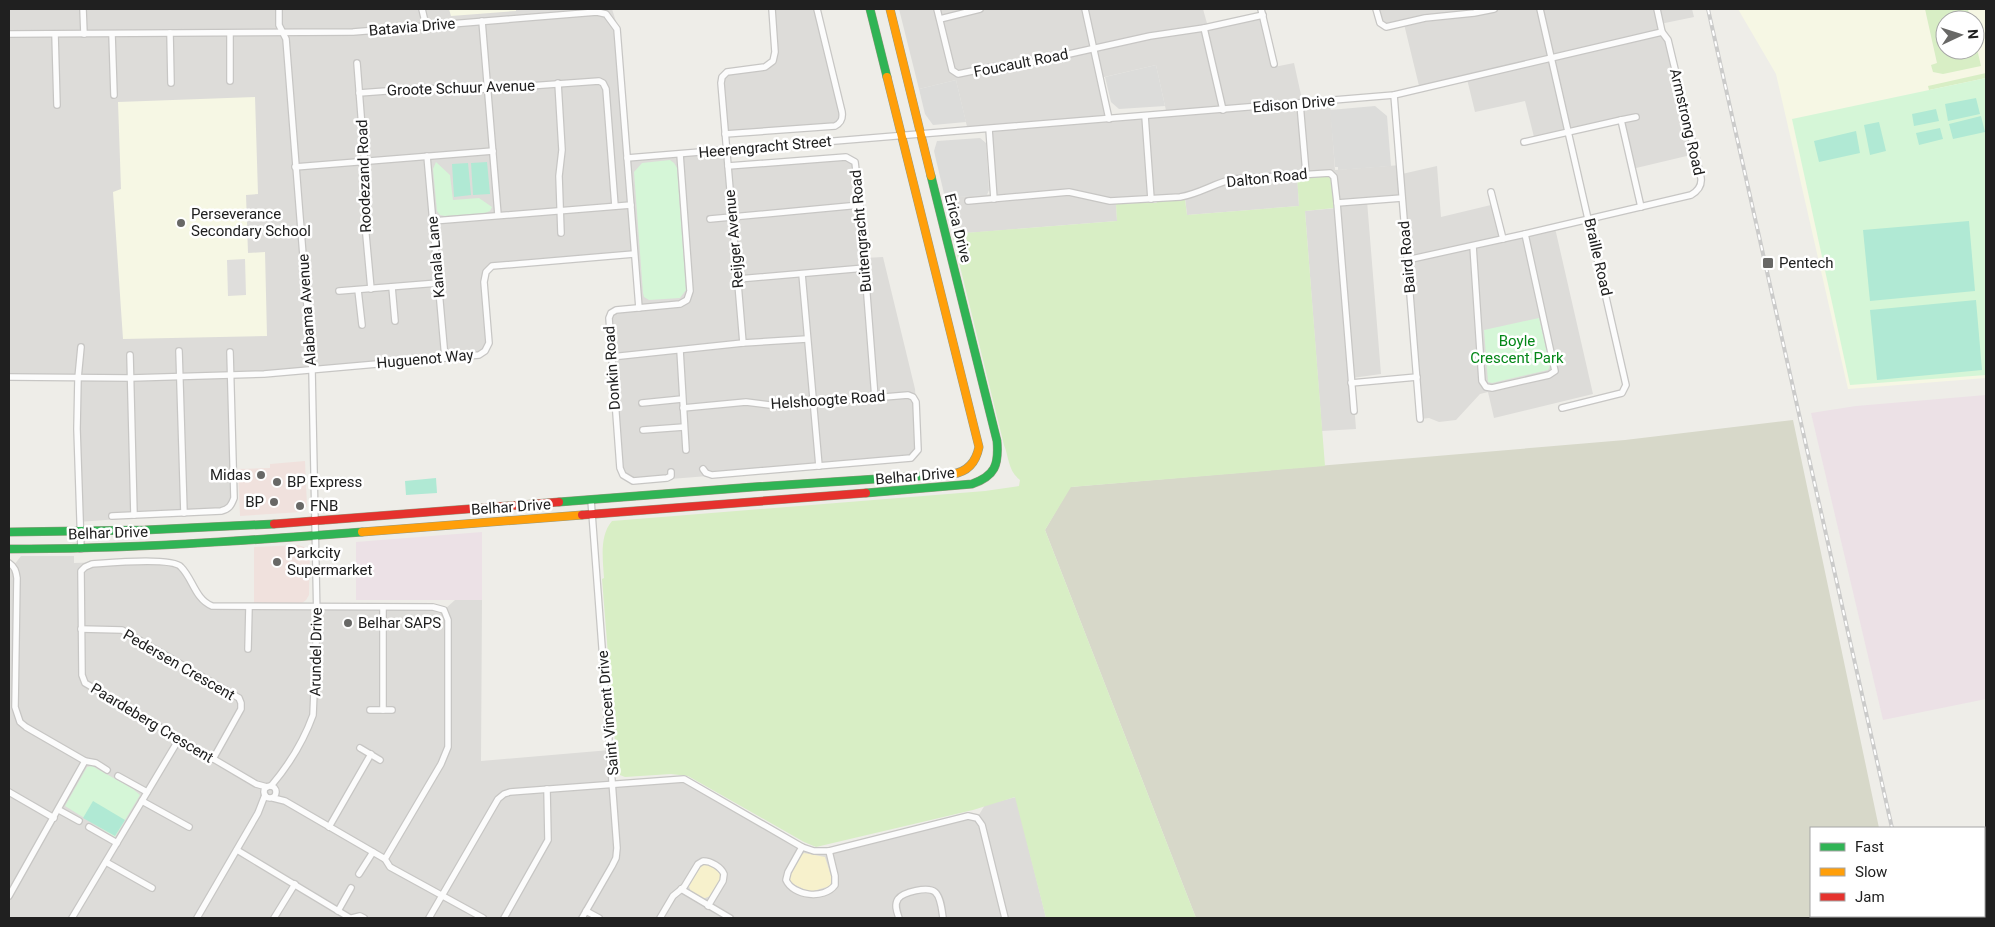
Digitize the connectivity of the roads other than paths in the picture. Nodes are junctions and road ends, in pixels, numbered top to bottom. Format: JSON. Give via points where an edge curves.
{"nodes":[{"id":1,"x":83,"y":9,"type":"edge"},
{"id":2,"x":279,"y":9,"type":"edge"},
{"id":3,"x":422,"y":9,"type":"edge"},
{"id":4,"x":772,"y":9,"type":"edge"},
{"id":5,"x":817,"y":9,"type":"edge"},
{"id":6,"x":870,"y":9,"type":"edge"},
{"id":7,"x":890,"y":9,"type":"edge"},
{"id":8,"x":937,"y":9,"type":"edge"},
{"id":9,"x":980,"y":9,"type":"edge"},
{"id":10,"x":1084,"y":9,"type":"edge"},
{"id":11,"x":1376,"y":9,"type":"edge"},
{"id":12,"x":1494,"y":9,"type":"edge"},
{"id":13,"x":1540,"y":9,"type":"edge"},
{"id":14,"x":1657,"y":9,"type":"edge"},
{"id":15,"x":607,"y":11,"type":"edge"},
{"id":16,"x":1262,"y":12,"type":"edge"},
{"id":17,"x":940,"y":18,"type":"junction"},
{"id":18,"x":482,"y":21,"type":"junction"},
{"id":19,"x":426,"y":26,"type":"junction"},
{"id":20,"x":1204,"y":28,"type":"junction"},
{"id":21,"x":1662,"y":32,"type":"junction"},
{"id":22,"x":230,"y":33,"type":"junction"},
{"id":23,"x":283,"y":33,"type":"junction"},
{"id":24,"x":9,"y":34,"type":"edge"},
{"id":25,"x":56,"y":34,"type":"junction"},
{"id":26,"x":84,"y":34,"type":"junction"},
{"id":27,"x":112,"y":34,"type":"junction"},
{"id":28,"x":170,"y":34,"type":"junction"},
{"id":29,"x":1094,"y":48,"type":"junction"},
{"id":30,"x":1552,"y":59,"type":"junction"},
{"id":31,"x":357,"y":62,"type":"dead end"},
{"id":32,"x":1274,"y":64,"type":"dead end"},
{"id":33,"x":230,"y":82,"type":"dead end"},
{"id":34,"x":171,"y":83,"type":"dead end"},
{"id":35,"x":558,"y":83,"type":"junction"},
{"id":36,"x":488,"y":88,"type":"junction"},
{"id":37,"x":360,"y":93,"type":"junction"},
{"id":38,"x":114,"y":94,"type":"dead end"},
{"id":39,"x":1394,"y":96,"type":"junction"},
{"id":40,"x":1300,"y":104,"type":"junction"},
{"id":41,"x":57,"y":105,"type":"dead end"},
{"id":42,"x":1223,"y":110,"type":"junction"},
{"id":43,"x":1145,"y":116,"type":"junction"},
{"id":44,"x":1636,"y":117,"type":"dead end"},
{"id":45,"x":1109,"y":119,"type":"junction"},
{"id":46,"x":1621,"y":120,"type":"junction"},
{"id":47,"x":989,"y":129,"type":"junction"},
{"id":48,"x":1569,"y":132,"type":"junction"},
{"id":49,"x":725,"y":134,"type":"junction"},
{"id":50,"x":920,"y":134,"type":"junction"},
{"id":51,"x":903,"y":136,"type":"junction"},
{"id":52,"x":1524,"y":142,"type":"dead end"},
{"id":53,"x":727,"y":150,"type":"junction"},
{"id":54,"x":493,"y":151,"type":"junction"},
{"id":55,"x":680,"y":154,"type":"junction"},
{"id":56,"x":427,"y":156,"type":"junction"},
{"id":57,"x":627,"y":158,"type":"junction"},
{"id":58,"x":365,"y":160,"type":"junction"},
{"id":59,"x":728,"y":166,"type":"junction"},
{"id":60,"x":296,"y":167,"type":"junction"},
{"id":61,"x":1306,"y":173,"type":"junction"},
{"id":62,"x":1491,"y":192,"type":"dead end"},
{"id":63,"x":994,"y":198,"type":"junction"},
{"id":64,"x":1402,"y":198,"type":"junction"},
{"id":65,"x":1152,"y":199,"type":"junction"},
{"id":66,"x":968,"y":201,"type":"dead end"},
{"id":67,"x":1337,"y":203,"type":"junction"},
{"id":68,"x":631,"y":205,"type":"junction"},
{"id":69,"x":860,"y":205,"type":"junction"},
{"id":70,"x":615,"y":206,"type":"junction"},
{"id":71,"x":1641,"y":207,"type":"junction"},
{"id":72,"x":560,"y":211,"type":"junction"},
{"id":73,"x":498,"y":216,"type":"junction"},
{"id":74,"x":732,"y":217,"type":"junction"},
{"id":75,"x":710,"y":219,"type":"dead end"},
{"id":76,"x":1589,"y":219,"type":"junction"},
{"id":77,"x":433,"y":221,"type":"junction"},
{"id":78,"x":561,"y":233,"type":"dead end"},
{"id":79,"x":1525,"y":234,"type":"junction"},
{"id":80,"x":1503,"y":239,"type":"junction"},
{"id":81,"x":1473,"y":246,"type":"junction"},
{"id":82,"x":634,"y":254,"type":"junction"},
{"id":83,"x":1407,"y":260,"type":"junction"},
{"id":84,"x":865,"y":268,"type":"junction"},
{"id":85,"x":802,"y":274,"type":"junction"},
{"id":86,"x":738,"y":279,"type":"junction"},
{"id":87,"x":438,"y":283,"type":"junction"},
{"id":88,"x":392,"y":287,"type":"junction"},
{"id":89,"x":371,"y":288,"type":"junction"},
{"id":90,"x":358,"y":290,"type":"junction"},
{"id":91,"x":339,"y":291,"type":"dead end"},
{"id":92,"x":639,"y":308,"type":"junction"},
{"id":93,"x":395,"y":321,"type":"dead end"},
{"id":94,"x":362,"y":325,"type":"dead end"},
{"id":95,"x":807,"y":339,"type":"junction"},
{"id":96,"x":743,"y":343,"type":"junction"},
{"id":97,"x":81,"y":347,"type":"dead end"},
{"id":98,"x":680,"y":350,"type":"junction"},
{"id":99,"x":180,"y":351,"type":"dead end"},
{"id":100,"x":230,"y":352,"type":"dead end"},
{"id":101,"x":130,"y":355,"type":"dead end"},
{"id":102,"x":611,"y":357,"type":"junction"},
{"id":103,"x":445,"y":358,"type":"junction"},
{"id":104,"x":312,"y":370,"type":"junction"},
{"id":105,"x":231,"y":375,"type":"junction"},
{"id":106,"x":180,"y":376,"type":"junction"},
{"id":107,"x":9,"y":377,"type":"edge"},
{"id":108,"x":1417,"y":377,"type":"junction"},
{"id":109,"x":78,"y":378,"type":"junction"},
{"id":110,"x":131,"y":378,"type":"junction"},
{"id":111,"x":1352,"y":383,"type":"junction"},
{"id":112,"x":875,"y":398,"type":"junction"},
{"id":113,"x":682,"y":399,"type":"junction"},
{"id":114,"x":813,"y":402,"type":"junction"},
{"id":115,"x":642,"y":403,"type":"dead end"},
{"id":116,"x":683,"y":408,"type":"junction"},
{"id":117,"x":1562,"y":408,"type":"dead end"},
{"id":118,"x":1354,"y":411,"type":"dead end"},
{"id":119,"x":1420,"y":419,"type":"dead end"},
{"id":120,"x":684,"y":427,"type":"junction"},
{"id":121,"x":643,"y":430,"type":"dead end"},
{"id":122,"x":979,"y":447,"type":"joint"},
{"id":123,"x":686,"y":450,"type":"dead end"},
{"id":124,"x":998,"y":454,"type":"joint"},
{"id":125,"x":915,"y":455,"type":"joint"},
{"id":126,"x":819,"y":466,"type":"junction"},
{"id":127,"x":702,"y":469,"type":"dead end"},
{"id":128,"x":671,"y":472,"type":"dead end"},
{"id":129,"x":591,"y":500,"type":"junction"},
{"id":130,"x":184,"y":513,"type":"junction"},
{"id":131,"x":134,"y":515,"type":"junction"},
{"id":132,"x":592,"y":515,"type":"junction"},
{"id":133,"x":112,"y":516,"type":"dead end"},
{"id":134,"x":315,"y":522,"type":"junction"},
{"id":135,"x":9,"y":532,"type":"edge"},
{"id":136,"x":80,"y":532,"type":"junction"},
{"id":137,"x":315,"y":536,"type":"junction"},
{"id":138,"x":9,"y":549,"type":"edge"},
{"id":139,"x":81,"y":549,"type":"junction"},
{"id":140,"x":9,"y":563,"type":"edge"},
{"id":141,"x":316,"y":606,"type":"junction"},
{"id":142,"x":249,"y":607,"type":"junction"},
{"id":143,"x":383,"y":607,"type":"junction"},
{"id":144,"x":82,"y":629,"type":"junction"},
{"id":145,"x":248,"y":649,"type":"dead end"},
{"id":146,"x":370,"y":710,"type":"dead end"},
{"id":147,"x":383,"y":710,"type":"junction"},
{"id":148,"x":392,"y":710,"type":"dead end"},
{"id":149,"x":179,"y":739,"type":"junction"},
{"id":150,"x":360,"y":748,"type":"dead end"},
{"id":151,"x":371,"y":754,"type":"junction"},
{"id":152,"x":213,"y":759,"type":"junction"},
{"id":153,"x":380,"y":760,"type":"dead end"},
{"id":154,"x":85,"y":761,"type":"junction"},
{"id":155,"x":108,"y":770,"type":"dead end"},
{"id":156,"x":118,"y":776,"type":"dead end"},
{"id":157,"x":614,"y":784,"type":"junction"},
{"id":158,"x":547,"y":790,"type":"junction"},
{"id":159,"x":9,"y":792,"type":"edge"},
{"id":160,"x":147,"y":792,"type":"junction"},
{"id":161,"x":270,"y":792,"type":"junction"},
{"id":162,"x":142,"y":801,"type":"junction"},
{"id":163,"x":59,"y":810,"type":"junction"},
{"id":164,"x":54,"y":818,"type":"junction"},
{"id":165,"x":79,"y":821,"type":"dead end"},
{"id":166,"x":329,"y":826,"type":"junction"},
{"id":167,"x":89,"y":827,"type":"dead end"},
{"id":168,"x":189,"y":827,"type":"dead end"},
{"id":169,"x":117,"y":843,"type":"junction"},
{"id":170,"x":802,"y":847,"type":"junction"},
{"id":171,"x":237,"y":850,"type":"junction"},
{"id":172,"x":829,"y":851,"type":"junction"},
{"id":173,"x":373,"y":852,"type":"junction"},
{"id":174,"x":385,"y":859,"type":"junction"},
{"id":175,"x":106,"y":862,"type":"junction"},
{"id":176,"x":359,"y":874,"type":"dead end"},
{"id":177,"x":294,"y":884,"type":"junction"},
{"id":178,"x":152,"y":888,"type":"dead end"},
{"id":179,"x":351,"y":888,"type":"dead end"},
{"id":180,"x":681,"y":889,"type":"junction"},
{"id":181,"x":442,"y":895,"type":"junction"},
{"id":182,"x":9,"y":896,"type":"edge"},
{"id":183,"x":708,"y":906,"type":"junction"},
{"id":184,"x":338,"y":911,"type":"junction"},
{"id":185,"x":586,"y":911,"type":"junction"},
{"id":186,"x":72,"y":918,"type":"edge"},
{"id":187,"x":197,"y":918,"type":"edge"},
{"id":188,"x":274,"y":918,"type":"edge"},
{"id":189,"x":351,"y":918,"type":"edge"},
{"id":190,"x":364,"y":918,"type":"edge"},
{"id":191,"x":429,"y":918,"type":"edge"},
{"id":192,"x":483,"y":918,"type":"edge"},
{"id":193,"x":504,"y":918,"type":"edge"},
{"id":194,"x":582,"y":918,"type":"edge"},
{"id":195,"x":599,"y":918,"type":"edge"},
{"id":196,"x":660,"y":918,"type":"edge"},
{"id":197,"x":730,"y":918,"type":"edge"},
{"id":198,"x":899,"y":918,"type":"edge"},
{"id":199,"x":944,"y":918,"type":"edge"},
{"id":200,"x":1006,"y":918,"type":"edge"}],
"edges":[{"from":1,"to":26,"type":"street"},
{"from":2,"to":23,"type":"street","name":"Alabama Avenue","via":[[279,26]]},
{"from":3,"to":19,"type":"street"},
{"from":4,"to":49,"type":"street","name":"Reijger Avenue","via":[[773,61],[765,67],[730,71],[722,77]]},
{"from":5,"to":49,"type":"street","via":[[842,112],[840,123],[835,126]]},
{"from":6,"to":51,"type":"main road","name":"Erica Drive"},
{"from":7,"to":50,"type":"main road","name":"Erica Drive"},
{"from":8,"to":17,"type":"street","name":"Foucault Road"},
{"from":9,"to":17,"type":"street"},
{"from":10,"to":29,"type":"street"},
{"from":11,"to":12,"type":"street","via":[[1380,23],[1386,27]]},
{"from":13,"to":30,"type":"street","name":"Braille Road"},
{"from":14,"to":21,"type":"street"},
{"from":15,"to":18,"type":"street","name":"Batavia Drive"},
{"from":15,"to":57,"type":"street","name":"Batavia Drive","via":[[617,29]]},
{"from":16,"to":20,"type":"street"},
{"from":16,"to":32,"type":"street"},
{"from":17,"to":29,"type":"street","name":"Foucault Road","via":[[952,70],[956,74]]},
{"from":18,"to":19,"type":"street","name":"Batavia Drive"},
{"from":18,"to":36,"type":"street"},
{"from":19,"to":23,"type":"street","name":"Batavia Drive"},
{"from":20,"to":29,"type":"street"},
{"from":20,"to":42,"type":"street"},
{"from":21,"to":30,"type":"street","name":"Edison Drive"},
{"from":21,"to":71,"type":"street","name":"Armstrong Road","via":[[1668,40],[1702,181],[1699,189],[1691,195]]},
{"from":22,"to":23,"type":"street","name":"Batavia Drive"},
{"from":22,"to":28,"type":"street","name":"Batavia Drive"},
{"from":22,"to":33,"type":"street"},
{"from":23,"to":60,"type":"street","name":"Alabama Avenue"},
{"from":24,"to":25,"type":"street","name":"Batavia Drive"},
{"from":25,"to":26,"type":"street","name":"Batavia Drive"},
{"from":25,"to":41,"type":"street"},
{"from":26,"to":27,"type":"street","name":"Batavia Drive"},
{"from":27,"to":28,"type":"street","name":"Batavia Drive"},
{"from":27,"to":38,"type":"street"},
{"from":28,"to":34,"type":"street"},
{"from":29,"to":45,"type":"street"},
{"from":30,"to":39,"type":"street","name":"Edison Drive"},
{"from":30,"to":48,"type":"street","name":"Braille Road"},
{"from":31,"to":37,"type":"street","name":"Roodezand Road"},
{"from":35,"to":36,"type":"street","name":"Groote Schuur Avenue"},
{"from":35,"to":70,"type":"street","name":"Groote Schuur Avenue","via":[[592,80],[604,83]]},
{"from":35,"to":72,"type":"street","via":[[562,150]]},
{"from":36,"to":37,"type":"street","name":"Groote Schuur Avenue"},
{"from":36,"to":54,"type":"street"},
{"from":37,"to":58,"type":"street","name":"Roodezand Road"},
{"from":39,"to":40,"type":"street","name":"Edison Drive"},
{"from":39,"to":64,"type":"street","name":"Baird Road"},
{"from":40,"to":42,"type":"street","name":"Edison Drive"},
{"from":40,"to":61,"type":"street"},
{"from":42,"to":43,"type":"street","name":"Edison Drive"},
{"from":43,"to":45,"type":"street","name":"Edison Drive"},
{"from":43,"to":65,"type":"street"},
{"from":44,"to":46,"type":"street"},
{"from":45,"to":47,"type":"street","name":"Edison Drive"},
{"from":46,"to":48,"type":"street"},
{"from":46,"to":71,"type":"street"},
{"from":47,"to":50,"type":"street","name":"Edison Drive"},
{"from":47,"to":63,"type":"street"},
{"from":48,"to":52,"type":"street"},
{"from":48,"to":76,"type":"street","name":"Braille Road"},
{"from":49,"to":53,"type":"street","name":"Reijger Avenue"},
{"from":50,"to":51,"type":"street","name":"Heerengracht Street"},
{"from":50,"to":124,"type":"main road","name":"Erica Drive"},
{"from":51,"to":53,"type":"street","name":"Heerengracht Street"},
{"from":51,"to":122,"type":"main road","name":"Erica Drive"},
{"from":53,"to":55,"type":"street","name":"Heerengracht Street"},
{"from":53,"to":59,"type":"street","name":"Reijger Avenue"},
{"from":54,"to":56,"type":"street"},
{"from":54,"to":73,"type":"street"},
{"from":55,"to":57,"type":"street","name":"Heerengracht Street"},
{"from":55,"to":92,"type":"street","name":"Donkin Road","via":[[690,292],[680,304]]},
{"from":56,"to":58,"type":"street"},
{"from":56,"to":77,"type":"street","name":"Kanala Lane"},
{"from":57,"to":68,"type":"street","name":"Batavia Drive"},
{"from":58,"to":60,"type":"street"},
{"from":58,"to":89,"type":"street","name":"Roodezand Road","via":[[368,201],[365,224]]},
{"from":59,"to":69,"type":"street","name":"Buitengracht Road","via":[[849,157],[855,163]]},
{"from":59,"to":74,"type":"street","name":"Reijger Avenue"},
{"from":60,"to":104,"type":"street","name":"Alabama Avenue"},
{"from":61,"to":65,"type":"street","name":"Dalton Road","via":[[1233,179],[1190,195]]},
{"from":61,"to":67,"type":"street","name":"Dalton Road","via":[[1332,174]]},
{"from":62,"to":80,"type":"street"},
{"from":63,"to":65,"type":"street","name":"Dalton Road","via":[[1069,192],[1110,201]]},
{"from":63,"to":66,"type":"street","name":"Dalton Road"},
{"from":64,"to":67,"type":"street"},
{"from":64,"to":83,"type":"street","name":"Baird Road"},
{"from":67,"to":111,"type":"street","name":"Dalton Road"},
{"from":68,"to":70,"type":"street"},
{"from":68,"to":82,"type":"street","name":"Batavia Drive"},
{"from":69,"to":74,"type":"street"},
{"from":69,"to":84,"type":"street","name":"Buitengracht Road"},
{"from":70,"to":72,"type":"street"},
{"from":71,"to":76,"type":"street","name":"Armstrong Road"},
{"from":72,"to":73,"type":"street"},
{"from":72,"to":78,"type":"street"},
{"from":73,"to":77,"type":"street"},
{"from":74,"to":75,"type":"street"},
{"from":74,"to":86,"type":"street","name":"Reijger Avenue"},
{"from":76,"to":79,"type":"street","name":"Armstrong Road"},
{"from":76,"to":117,"type":"street","name":"Braille Road","via":[[1626,385],[1622,393]]},
{"from":77,"to":87,"type":"street","name":"Kanala Lane"},
{"from":79,"to":80,"type":"street","name":"Armstrong Road"},
{"from":79,"to":81,"type":"street","via":[[1555,371],[1492,388],[1486,387],[1482,381]]},
{"from":80,"to":81,"type":"street","name":"Armstrong Road"},
{"from":81,"to":83,"type":"street","name":"Armstrong Road"},
{"from":82,"to":92,"type":"street","name":"Batavia Drive"},
{"from":82,"to":103,"type":"street","name":"Huguenot Way","via":[[492,266],[484,275],[488,347],[479,355]]},
{"from":83,"to":108,"type":"street","name":"Baird Road"},
{"from":84,"to":85,"type":"street"},
{"from":84,"to":112,"type":"street","name":"Buitengracht Road"},
{"from":85,"to":86,"type":"street"},
{"from":85,"to":95,"type":"street"},
{"from":86,"to":96,"type":"street","name":"Reijger Avenue"},
{"from":87,"to":88,"type":"street"},
{"from":87,"to":103,"type":"street","name":"Kanala Lane"},
{"from":88,"to":89,"type":"street"},
{"from":88,"to":93,"type":"street"},
{"from":89,"to":90,"type":"street"},
{"from":90,"to":91,"type":"street"},
{"from":90,"to":94,"type":"street"},
{"from":92,"to":102,"type":"street","name":"Donkin Road","via":[[616,310],[610,314]]},
{"from":95,"to":96,"type":"street"},
{"from":95,"to":114,"type":"street"},
{"from":96,"to":98,"type":"street"},
{"from":97,"to":109,"type":"street"},
{"from":98,"to":102,"type":"street"},
{"from":98,"to":113,"type":"street"},
{"from":99,"to":106,"type":"street"},
{"from":100,"to":105,"type":"street"},
{"from":101,"to":110,"type":"street"},
{"from":102,"to":128,"type":"street","name":"Donkin Road","via":[[622,475],[632,481],[667,478]]},
{"from":103,"to":104,"type":"street","name":"Huguenot Way"},
{"from":104,"to":105,"type":"street","name":"Huguenot Way"},
{"from":104,"to":134,"type":"street","name":"Alabama Avenue"},
{"from":105,"to":106,"type":"street","name":"Huguenot Way"},
{"from":105,"to":130,"type":"street","via":[[234,498],[228,509]]},
{"from":106,"to":110,"type":"street","name":"Huguenot Way"},
{"from":106,"to":130,"type":"street"},
{"from":107,"to":109,"type":"street","name":"Huguenot Way"},
{"from":108,"to":111,"type":"street"},
{"from":108,"to":119,"type":"street","name":"Baird Road"},
{"from":109,"to":110,"type":"street","name":"Huguenot Way"},
{"from":109,"to":136,"type":"street"},
{"from":110,"to":131,"type":"street"},
{"from":111,"to":118,"type":"street","name":"Dalton Road"},
{"from":112,"to":114,"type":"street","name":"Helshoogte Road"},
{"from":112,"to":125,"type":"street","name":"Helshoogte Road","via":[[913,397],[918,448]]},
{"from":113,"to":115,"type":"street"},
{"from":113,"to":116,"type":"street"},
{"from":114,"to":116,"type":"street","name":"Helshoogte Road","via":[[778,406],[746,402]]},
{"from":114,"to":126,"type":"street"},
{"from":116,"to":120,"type":"street"},
{"from":120,"to":121,"type":"street"},
{"from":120,"to":123,"type":"street"},
{"from":122,"to":129,"type":"main road","name":"Belhar Drive","via":[[972,466],[955,474]]},
{"from":124,"to":132,"type":"main road","name":"Belhar Drive","via":[[986,480],[976,484]]},
{"from":125,"to":126,"type":"street","name":"Belhar Drive","via":[[908,459]]},
{"from":126,"to":127,"type":"street","name":"Belhar Drive","via":[[712,476]]},
{"from":129,"to":132,"type":"street","name":"Saint Vincent Drive"},
{"from":129,"to":134,"type":"main road","name":"Belhar Drive"},
{"from":130,"to":131,"type":"street"},
{"from":131,"to":133,"type":"street"},
{"from":132,"to":137,"type":"main road","name":"Belhar Drive"},
{"from":132,"to":157,"type":"street","name":"Saint Vincent Drive"},
{"from":134,"to":136,"type":"main road","name":"Belhar Drive"},
{"from":134,"to":137,"type":"street","name":"Arundel Drive"},
{"from":135,"to":136,"type":"main road","name":"Belhar Drive"},
{"from":136,"to":139,"type":"street"},
{"from":137,"to":139,"type":"main road","name":"Belhar Drive"},
{"from":137,"to":141,"type":"street","name":"Arundel Drive"},
{"from":138,"to":139,"type":"main road","name":"Belhar Drive"},
{"from":140,"to":154,"type":"street","via":[[16,570],[17,715],[26,727]]},
{"from":141,"to":142,"type":"street","name":"Paardeberg Crescent"},
{"from":141,"to":143,"type":"street","name":"Paardeberg Crescent"},
{"from":141,"to":161,"type":"street","name":"Arundel Drive","via":[[313,715]]},
{"from":142,"to":144,"type":"street","name":"Paardeberg Crescent","via":[[206,604],[176,563],[92,564],[81,571]]},
{"from":142,"to":145,"type":"street"},
{"from":143,"to":147,"type":"street"},
{"from":143,"to":174,"type":"street","name":"Paardeberg Crescent","via":[[440,608],[446,614],[448,628],[446,756]]},
{"from":144,"to":149,"type":"street","name":"Paardeberg Crescent","via":[[82,675],[85,683]]},
{"from":144,"to":152,"type":"street","name":"Pedersen Crescent","via":[[122,630],[239,698],[241,709]]},
{"from":146,"to":147,"type":"street"},
{"from":147,"to":148,"type":"street"},
{"from":149,"to":152,"type":"street","name":"Paardeberg Crescent"},
{"from":149,"to":160,"type":"street"},
{"from":150,"to":151,"type":"street"},
{"from":151,"to":153,"type":"street"},
{"from":151,"to":166,"type":"street"},
{"from":152,"to":161,"type":"street","name":"Paardeberg Crescent"},
{"from":154,"to":155,"type":"street"},
{"from":154,"to":163,"type":"street"},
{"from":156,"to":160,"type":"street"},
{"from":157,"to":158,"type":"street"},
{"from":157,"to":170,"type":"street","via":[[684,779]]},
{"from":157,"to":185,"type":"street","name":"Saint Vincent Drive","via":[[616,858]]},
{"from":158,"to":181,"type":"street","via":[[510,792],[498,799]]},
{"from":158,"to":193,"type":"street","via":[[547,844]]},
{"from":159,"to":164,"type":"street"},
{"from":160,"to":162,"type":"street"},
{"from":161,"to":166,"type":"street"},
{"from":161,"to":171,"type":"street","name":"Arundel Drive"},
{"from":162,"to":168,"type":"street"},
{"from":162,"to":169,"type":"street"},
{"from":163,"to":164,"type":"street"},
{"from":163,"to":165,"type":"street"},
{"from":164,"to":182,"type":"street"},
{"from":166,"to":173,"type":"street"},
{"from":167,"to":169,"type":"street"},
{"from":169,"to":175,"type":"street"},
{"from":170,"to":172,"type":"street"},
{"from":170,"to":172,"type":"street","via":[[786,880],[792,887],[808,894],[828,891],[835,885]]},
{"from":171,"to":177,"type":"street"},
{"from":171,"to":187,"type":"street","name":"Arundel Drive"},
{"from":172,"to":200,"type":"street","via":[[972,816],[982,826]]},
{"from":173,"to":174,"type":"street"},
{"from":173,"to":176,"type":"street"},
{"from":174,"to":181,"type":"street","via":[[388,866]]},
{"from":175,"to":178,"type":"street"},
{"from":175,"to":186,"type":"street"},
{"from":177,"to":184,"type":"street"},
{"from":177,"to":188,"type":"street"},
{"from":179,"to":184,"type":"street"},
{"from":180,"to":183,"type":"street"},
{"from":180,"to":183,"type":"street","via":[[698,864],[711,863],[723,871],[724,878]]},
{"from":180,"to":196,"type":"street"},
{"from":181,"to":191,"type":"street"},
{"from":181,"to":192,"type":"street"},
{"from":183,"to":197,"type":"street"},
{"from":184,"to":189,"type":"street"},
{"from":185,"to":194,"type":"street","name":"Saint Vincent Drive"},
{"from":185,"to":195,"type":"street"},
{"from":189,"to":190,"type":"street"},
{"from":198,"to":199,"type":"street","via":[[896,906],[900,897],[928,889],[938,896]]}]}
